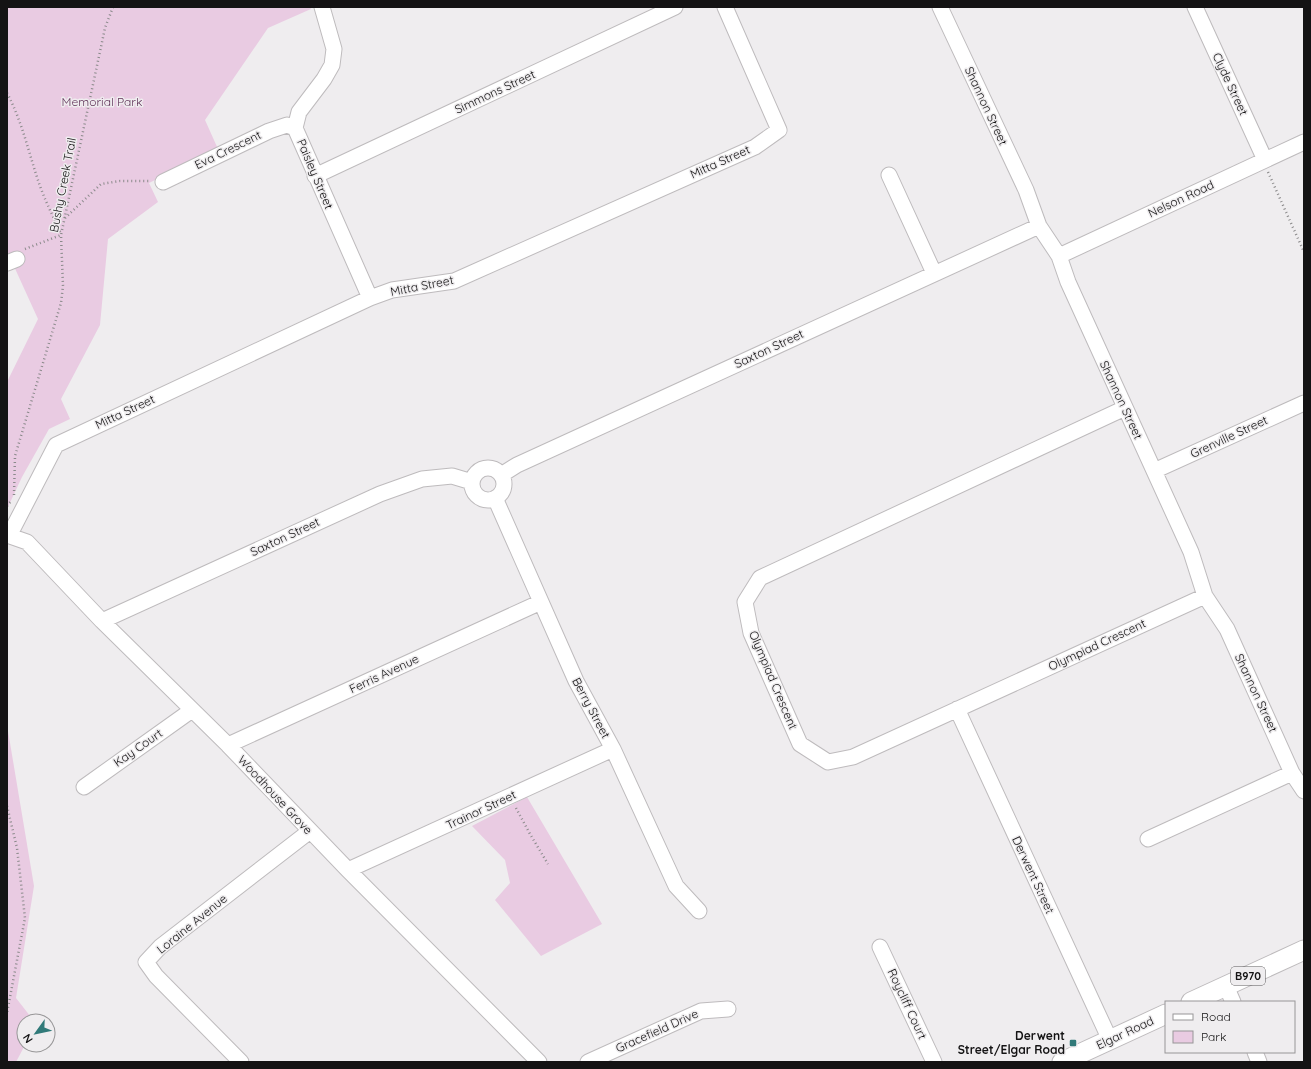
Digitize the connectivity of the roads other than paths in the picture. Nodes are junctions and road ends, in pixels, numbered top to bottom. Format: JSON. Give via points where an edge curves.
{"nodes":[{"id":1,"x":322,"y":7,"type":"edge"},
{"id":2,"x":675,"y":7,"type":"edge"},
{"id":3,"x":725,"y":7,"type":"edge"},
{"id":4,"x":940,"y":7,"type":"edge"},
{"id":5,"x":1195,"y":7,"type":"edge"},
{"id":6,"x":296,"y":128,"type":"junction"},
{"id":7,"x":1304,"y":142,"type":"edge"},
{"id":8,"x":1265,"y":160,"type":"junction"},
{"id":9,"x":889,"y":175,"type":"dead end"},
{"id":10,"x":316,"y":176,"type":"junction"},
{"id":11,"x":163,"y":182,"type":"road end"},
{"id":12,"x":1039,"y":226,"type":"junction"},
{"id":13,"x":1059,"y":256,"type":"junction"},
{"id":14,"x":934,"y":273,"type":"junction"},
{"id":15,"x":370,"y":298,"type":"junction"},
{"id":16,"x":1304,"y":403,"type":"edge"},
{"id":17,"x":1125,"y":408,"type":"junction"},
{"id":18,"x":1154,"y":471,"type":"junction"},
{"id":19,"x":501,"y":475,"type":"junction"},
{"id":20,"x":472,"y":482,"type":"junction"},
{"id":21,"x":495,"y":498,"type":"junction"},
{"id":22,"x":8,"y":534,"type":"edge"},
{"id":23,"x":1205,"y":596,"type":"junction"},
{"id":24,"x":541,"y":602,"type":"junction"},
{"id":25,"x":102,"y":620,"type":"junction"},
{"id":26,"x":192,"y":710,"type":"junction"},
{"id":27,"x":957,"y":710,"type":"junction"},
{"id":28,"x":228,"y":745,"type":"junction"},
{"id":29,"x":613,"y":749,"type":"junction"},
{"id":30,"x":1292,"y":773,"type":"junction"},
{"id":31,"x":84,"y":787,"type":"dead end"},
{"id":32,"x":1304,"y":791,"type":"edge"},
{"id":33,"x":310,"y":831,"type":"junction"},
{"id":34,"x":1148,"y":839,"type":"dead end"},
{"id":35,"x":348,"y":870,"type":"junction"},
{"id":36,"x":699,"y":911,"type":"dead end"},
{"id":37,"x":880,"y":947,"type":"dead end"},
{"id":38,"x":1304,"y":950,"type":"edge"},
{"id":39,"x":1229,"y":994,"type":"edge"},
{"id":40,"x":1196,"y":1001,"type":"edge"},
{"id":41,"x":728,"y":1010,"type":"dead end"},
{"id":42,"x":1165,"y":1014,"type":"edge"},
{"id":43,"x":1110,"y":1040,"type":"junction"},
{"id":44,"x":241,"y":1062,"type":"edge"},
{"id":45,"x":539,"y":1062,"type":"edge"},
{"id":46,"x":588,"y":1062,"type":"edge"},
{"id":47,"x":934,"y":1062,"type":"edge"},
{"id":48,"x":1062,"y":1062,"type":"edge"}],
"edges":[{"from":1,"to":6,"type":"street","name":"Paisley Street","via":[[334,49],[332,66],[299,112]]},
{"from":2,"to":10,"type":"street","name":"Simmons Street"},
{"from":3,"to":15,"type":"street","name":"Mitta Street","via":[[779,130],[755,147],[454,281],[392,290]]},
{"from":4,"to":12,"type":"street","name":"Shannon Street","via":[[1026,190]]},
{"from":5,"to":8,"type":"street","name":"Clyde Street"},
{"from":6,"to":10,"type":"street","name":"Paisley Street"},
{"from":6,"to":11,"type":"street","name":"Eva Crescent","via":[[287,125],[269,131]]},
{"from":7,"to":8,"type":"street","name":"Nelson Road"},
{"from":8,"to":13,"type":"street","name":"Nelson Road"},
{"from":9,"to":14,"type":"street"},
{"from":10,"to":15,"type":"street","name":"Paisley Street"},
{"from":12,"to":13,"type":"street","name":"Shannon Street"},
{"from":12,"to":14,"type":"street","name":"Saxton Street"},
{"from":13,"to":17,"type":"street","name":"Shannon Street","via":[[1068,282]]},
{"from":14,"to":19,"type":"street","name":"Saxton Street","via":[[523,462]]},
{"from":15,"to":22,"type":"street","name":"Mitta Street","via":[[56,445]]},
{"from":16,"to":18,"type":"street","name":"Grenville Street"},
{"from":17,"to":18,"type":"street","name":"Shannon Street"},
{"from":17,"to":27,"type":"street","name":"Olympiad Crescent","via":[[760,578],[745,602],[751,633],[800,744],[828,762],[853,757]]},
{"from":18,"to":23,"type":"street","name":"Shannon Street","via":[[1191,552]]},
{"from":19,"to":20,"type":"street","via":[[489,468],[481,469]]},
{"from":19,"to":21,"type":"street","via":[[504,481],[503,489]]},
{"from":20,"to":21,"type":"street","via":[[478,496],[486,499]]},
{"from":20,"to":25,"type":"street","name":"Saxton Street","via":[[452,476],[422,479],[380,494]]},
{"from":21,"to":24,"type":"street","name":"Berry Street"},
{"from":22,"to":25,"type":"street","name":"Woodhouse Grove","via":[[27,542]]},
{"from":23,"to":27,"type":"street","name":"Olympiad Crescent"},
{"from":23,"to":30,"type":"street","name":"Shannon Street","via":[[1227,629]]},
{"from":24,"to":28,"type":"street","name":"Ferris Avenue"},
{"from":24,"to":29,"type":"street","name":"Berry Street","via":[[576,681]]},
{"from":25,"to":26,"type":"street","name":"Woodhouse Grove"},
{"from":26,"to":28,"type":"street","name":"Woodhouse Grove"},
{"from":26,"to":31,"type":"street","name":"Kay Court"},
{"from":27,"to":43,"type":"street","name":"Derwent Street"},
{"from":28,"to":33,"type":"street","name":"Woodhouse Grove"},
{"from":29,"to":35,"type":"street","name":"Trainor Street"},
{"from":29,"to":36,"type":"street","name":"Berry Street","via":[[676,886]]},
{"from":30,"to":32,"type":"street","name":"Shannon Street"},
{"from":30,"to":34,"type":"street"},
{"from":33,"to":35,"type":"street","name":"Woodhouse Grove"},
{"from":33,"to":44,"type":"street","name":"Loraine Avenue","via":[[160,947],[146,962],[156,976]]},
{"from":35,"to":45,"type":"street","name":"Woodhouse Grove"},
{"from":37,"to":47,"type":"street","name":"Roycliff Court"},
{"from":38,"to":39,"type":"main road","number":"B970"},
{"from":39,"to":40,"type":"main road","number":"B970"},
{"from":41,"to":46,"type":"street","name":"Gracefield Drive","via":[[701,1011]]},
{"from":42,"to":43,"type":"main road","name":"Elgar Road"},
{"from":43,"to":48,"type":"main road","name":"Elgar Road"}]}
